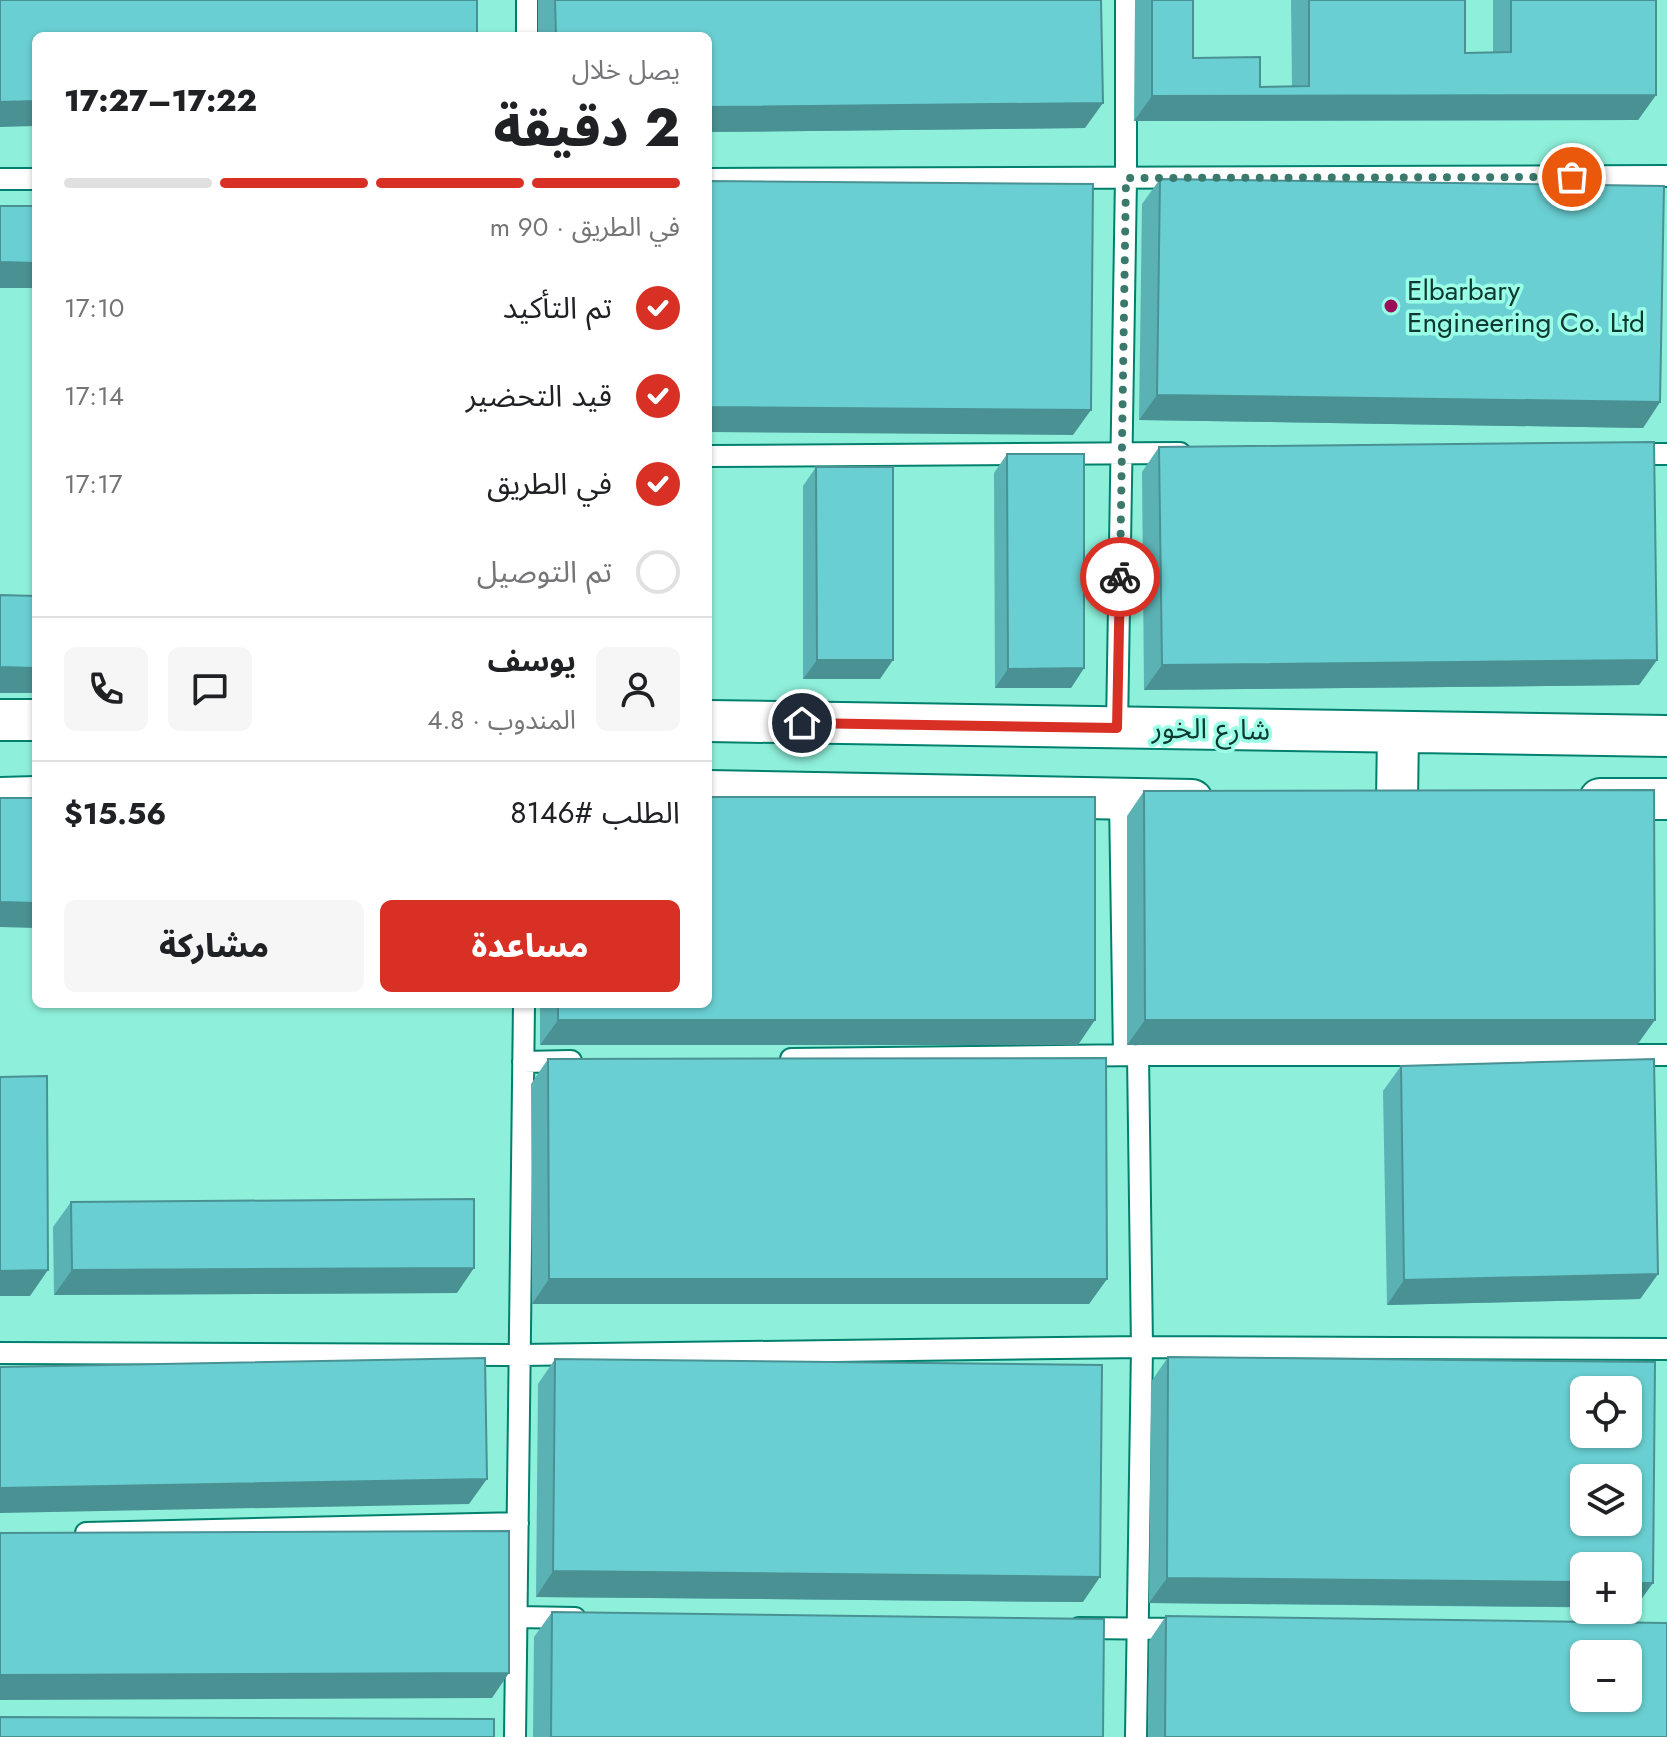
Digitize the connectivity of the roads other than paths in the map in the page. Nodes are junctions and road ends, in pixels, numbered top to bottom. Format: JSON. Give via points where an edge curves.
{"nodes":[{"id":1,"x":527,"y":0,"type":"edge"},
{"id":2,"x":1126,"y":0,"type":"edge"},
{"id":3,"x":527,"y":32,"type":"edge"},
{"id":4,"x":1667,"y":176,"type":"edge"},
{"id":5,"x":1126,"y":178,"type":"junction"},
{"id":6,"x":0,"y":179,"type":"edge"},
{"id":7,"x":32,"y":179,"type":"edge"},
{"id":8,"x":712,"y":179,"type":"edge"},
{"id":9,"x":1123,"y":453,"type":"junction"},
{"id":10,"x":1201,"y":453,"type":"edge"},
{"id":11,"x":1605,"y":454,"type":"edge"},
{"id":12,"x":1667,"y":454,"type":"edge"},
{"id":13,"x":712,"y":456,"type":"edge"},
{"id":14,"x":0,"y":720,"type":"edge"},
{"id":15,"x":32,"y":720,"type":"edge"},
{"id":16,"x":712,"y":721,"type":"edge"},
{"id":17,"x":1117,"y":728,"type":"junction"},
{"id":18,"x":1398,"y":732,"type":"junction"},
{"id":19,"x":1667,"y":736,"type":"edge"},
{"id":20,"x":712,"y":791,"type":"edge"},
{"id":21,"x":32,"y":797,"type":"edge"},
{"id":22,"x":0,"y":798,"type":"edge"},
{"id":23,"x":1667,"y":799,"type":"edge"},
{"id":24,"x":1120,"y":800,"type":"junction"},
{"id":25,"x":1228,"y":800,"type":"edge"},
{"id":26,"x":1572,"y":800,"type":"edge"},
{"id":27,"x":1397,"y":801,"type":"edge"},
{"id":28,"x":524,"y":1008,"type":"edge"},
{"id":29,"x":1131,"y":1055,"type":"junction"},
{"id":30,"x":1667,"y":1055,"type":"edge"},
{"id":31,"x":776,"y":1059,"type":"edge"},
{"id":32,"x":586,"y":1061,"type":"edge"},
{"id":33,"x":523,"y":1062,"type":"junction"},
{"id":34,"x":1142,"y":1347,"type":"junction"},
{"id":35,"x":1667,"y":1349,"type":"edge"},
{"id":36,"x":0,"y":1353,"type":"edge"},
{"id":37,"x":520,"y":1355,"type":"junction"},
{"id":38,"x":518,"y":1523,"type":"junction"},
{"id":39,"x":63,"y":1534,"type":"edge"},
{"id":40,"x":517,"y":1617,"type":"junction"},
{"id":41,"x":596,"y":1618,"type":"edge"},
{"id":42,"x":1057,"y":1627,"type":"edge"},
{"id":43,"x":1136,"y":1629,"type":"junction"},
{"id":44,"x":1198,"y":1629,"type":"edge"},
{"id":45,"x":510,"y":1728,"type":"edge"},
{"id":46,"x":1136,"y":1737,"type":"edge"}],
"edges":[{"from":1,"to":3,"type":"lane"},
{"from":2,"to":5,"type":"lane"},
{"from":4,"to":5,"type":"lane"},
{"from":5,"to":8,"type":"lane"},
{"from":5,"to":9,"type":"lane"},
{"from":6,"to":7,"type":"lane"},
{"from":9,"to":10,"type":"lane"},
{"from":9,"to":13,"type":"lane"},
{"from":9,"to":17,"type":"lane"},
{"from":11,"to":12,"type":"lane"},
{"from":14,"to":15,"type":"street"},
{"from":16,"to":17,"type":"street","name":"شارع الخور"},
{"from":17,"to":18,"type":"street","name":"شارع الخور"},
{"from":18,"to":19,"type":"street","name":"شارع الخور"},
{"from":18,"to":27,"type":"street"},
{"from":20,"to":24,"type":"street"},
{"from":21,"to":22,"type":"street"},
{"from":23,"to":26,"type":"street"},
{"from":24,"to":25,"type":"street"},
{"from":24,"to":29,"type":"lane"},
{"from":28,"to":33,"type":"lane"},
{"from":29,"to":30,"type":"lane"},
{"from":29,"to":31,"type":"lane"},
{"from":29,"to":34,"type":"lane"},
{"from":32,"to":33,"type":"lane"},
{"from":33,"to":37,"type":"lane"},
{"from":34,"to":35,"type":"lane"},
{"from":34,"to":37,"type":"lane"},
{"from":34,"to":43,"type":"lane"},
{"from":36,"to":37,"type":"lane"},
{"from":37,"to":38,"type":"lane"},
{"from":38,"to":39,"type":"lane"},
{"from":38,"to":40,"type":"lane"},
{"from":40,"to":41,"type":"lane"},
{"from":40,"to":45,"type":"lane"},
{"from":42,"to":43,"type":"lane"},
{"from":43,"to":44,"type":"lane"},
{"from":43,"to":46,"type":"lane"}]}
